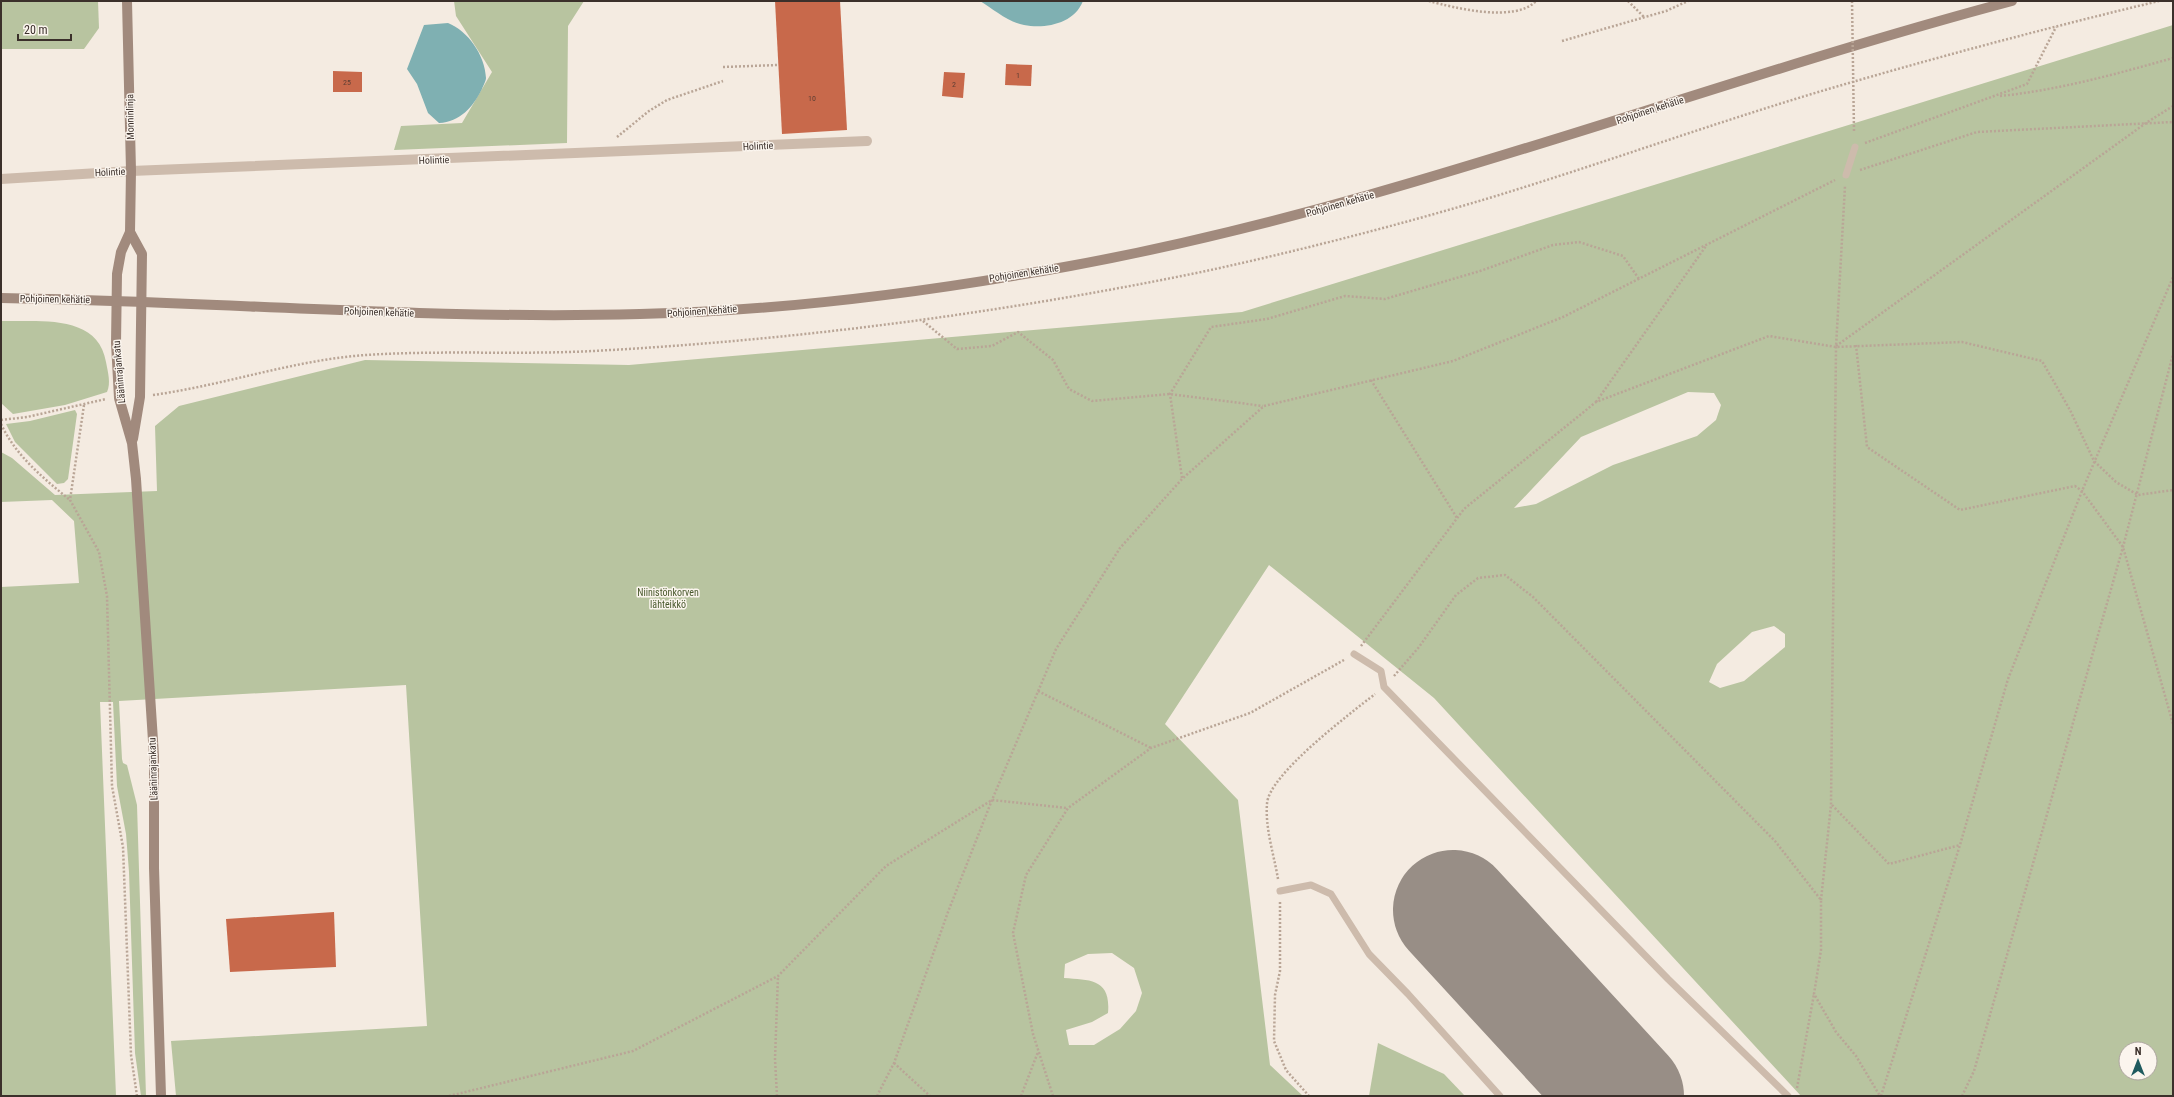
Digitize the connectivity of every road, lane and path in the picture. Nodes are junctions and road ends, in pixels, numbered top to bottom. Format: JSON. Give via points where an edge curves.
{"nodes":[{"id":1,"x":127,"y":1,"type":"edge"},
{"id":2,"x":1429,"y":1,"type":"edge"},
{"id":3,"x":1536,"y":1,"type":"edge"},
{"id":4,"x":1628,"y":1,"type":"edge"},
{"id":5,"x":1688,"y":1,"type":"edge"},
{"id":6,"x":1852,"y":1,"type":"edge"},
{"id":7,"x":2012,"y":1,"type":"edge"},
{"id":8,"x":1644,"y":17,"type":"junction"},
{"id":9,"x":2056,"y":26,"type":"dead end"},
{"id":10,"x":1562,"y":41,"type":"dead end"},
{"id":11,"x":2173,"y":58,"type":"edge"},
{"id":12,"x":778,"y":65,"type":"dead end"},
{"id":13,"x":723,"y":68,"type":"dead end"},
{"id":14,"x":723,"y":81,"type":"dead end"},
{"id":15,"x":1995,"y":96,"type":"junction"},
{"id":16,"x":2173,"y":106,"type":"edge"},
{"id":17,"x":2173,"y":122,"type":"edge"},
{"id":18,"x":2146,"y":123,"type":"junction"},
{"id":19,"x":1854,"y":131,"type":"dead end"},
{"id":20,"x":867,"y":141,"type":"dead end"},
{"id":21,"x":1855,"y":147,"type":"joint"},
{"id":22,"x":600,"y":154,"type":"junction"},
{"id":23,"x":131,"y":171,"type":"junction"},
{"id":24,"x":1846,"y":175,"type":"junction"},
{"id":25,"x":1,"y":179,"type":"edge"},
{"id":26,"x":130,"y":232,"type":"junction"},
{"id":27,"x":1706,"y":245,"type":"junction"},
{"id":28,"x":2173,"y":277,"type":"edge"},
{"id":29,"x":1639,"y":279,"type":"junction"},
{"id":30,"x":1,"y":298,"type":"edge"},
{"id":31,"x":116,"y":300,"type":"junction"},
{"id":32,"x":141,"y":301,"type":"junction"},
{"id":33,"x":923,"y":321,"type":"dead end"},
{"id":34,"x":1856,"y":346,"type":"junction"},
{"id":35,"x":1836,"y":347,"type":"junction"},
{"id":36,"x":2173,"y":354,"type":"edge"},
{"id":37,"x":1371,"y":380,"type":"junction"},
{"id":38,"x":1170,"y":394,"type":"junction"},
{"id":39,"x":1596,"y":402,"type":"dead end"},
{"id":40,"x":84,"y":404,"type":"dead end"},
{"id":41,"x":1264,"y":406,"type":"junction"},
{"id":42,"x":1,"y":424,"type":"edge"},
{"id":43,"x":132,"y":442,"type":"junction"},
{"id":44,"x":2094,"y":461,"type":"junction"},
{"id":45,"x":1182,"y":479,"type":"junction"},
{"id":46,"x":2173,"y":490,"type":"edge"},
{"id":47,"x":2082,"y":491,"type":"junction"},
{"id":48,"x":2137,"y":494,"type":"junction"},
{"id":49,"x":70,"y":500,"type":"junction"},
{"id":50,"x":1457,"y":518,"type":"dead end"},
{"id":51,"x":2123,"y":547,"type":"junction"},
{"id":52,"x":1354,"y":654,"type":"dead end"},
{"id":53,"x":1384,"y":687,"type":"junction"},
{"id":54,"x":1038,"y":691,"type":"junction"},
{"id":55,"x":2173,"y":724,"type":"edge"},
{"id":56,"x":1151,"y":748,"type":"dead end"},
{"id":57,"x":992,"y":800,"type":"junction"},
{"id":58,"x":1831,"y":804,"type":"junction"},
{"id":59,"x":1068,"y":808,"type":"dead end"},
{"id":60,"x":1960,"y":845,"type":"junction"},
{"id":61,"x":1280,"y":891,"type":"dead end"},
{"id":62,"x":1821,"y":900,"type":"junction"},
{"id":63,"x":778,"y":976,"type":"junction"},
{"id":64,"x":1814,"y":994,"type":"junction"},
{"id":65,"x":1038,"y":1051,"type":"dead end"},
{"id":66,"x":894,"y":1063,"type":"junction"},
{"id":67,"x":137,"y":1096,"type":"edge"},
{"id":68,"x":161,"y":1096,"type":"edge"},
{"id":69,"x":449,"y":1096,"type":"edge"},
{"id":70,"x":778,"y":1096,"type":"edge"},
{"id":71,"x":877,"y":1096,"type":"edge"},
{"id":72,"x":930,"y":1096,"type":"edge"},
{"id":73,"x":1021,"y":1096,"type":"edge"},
{"id":74,"x":1500,"y":1096,"type":"edge"},
{"id":75,"x":1788,"y":1096,"type":"edge"},
{"id":76,"x":1796,"y":1096,"type":"edge"},
{"id":77,"x":1881,"y":1096,"type":"edge"},
{"id":78,"x":1962,"y":1096,"type":"edge"}],
"edges":[{"from":1,"to":23,"type":"main road","name":"Monninlinja"},
{"from":2,"to":3,"type":"path","via":[[1446,6],[1501,13],[1521,10]]},
{"from":4,"to":8,"type":"path"},
{"from":5,"to":8,"type":"path"},
{"from":6,"to":19,"type":"path","bridge":true},
{"from":7,"to":32,"type":"main road","name":"Pohjoinen kehätie","via":[[1834,53],[1434,178],[1297,216],[1163,248],[1066,267],[853,298],[751,308],[644,314],[535,316],[412,313]]},
{"from":8,"to":10,"type":"path"},
{"from":9,"to":15,"type":"path","via":[[2027,84]]},
{"from":11,"to":15,"type":"path","via":[[2097,79],[2035,92]]},
{"from":12,"to":13,"type":"path"},
{"from":14,"to":22,"type":"path","via":[[667,100],[626,129]]},
{"from":15,"to":21,"type":"path"},
{"from":16,"to":18,"type":"path"},
{"from":17,"to":18,"type":"path"},
{"from":18,"to":24,"type":"path","via":[[1977,132]]},
{"from":18,"to":35,"type":"path"},
{"from":20,"to":22,"type":"street","name":"Holintie"},
{"from":21,"to":24,"type":"lane"},
{"from":22,"to":23,"type":"street","name":"Holintie"},
{"from":23,"to":25,"type":"street","name":"Holintie"},
{"from":23,"to":26,"type":"main road","name":"Monninlinja"},
{"from":24,"to":27,"type":"path"},
{"from":24,"to":35,"type":"path"},
{"from":26,"to":31,"type":"main road","name":"Monninlinja","via":[[121,252]]},
{"from":26,"to":32,"type":"main road","name":"Monninlinja","via":[[142,254]]},
{"from":27,"to":29,"type":"path"},
{"from":27,"to":39,"type":"path"},
{"from":28,"to":44,"type":"path"},
{"from":29,"to":37,"type":"path","via":[[1563,317],[1453,361]]},
{"from":29,"to":38,"type":"path","via":[[1623,256],[1579,242],[1553,245],[1480,271],[1384,299],[1345,296],[1268,319],[1211,326]]},
{"from":30,"to":31,"type":"main road","name":"Pohjoinen kehätie"},
{"from":31,"to":32,"type":"main road","name":"Pohjoinen kehätie"},
{"from":31,"to":43,"type":"main road","name":"Lääninrajankatu","via":[[119,398]]},
{"from":32,"to":43,"type":"main road","name":"Lääninrajankatu","via":[[140,396]]},
{"from":33,"to":38,"type":"path","via":[[956,349],[992,346],[1018,332],[1053,360],[1069,389],[1092,401]]},
{"from":34,"to":35,"type":"path"},
{"from":34,"to":44,"type":"path","via":[[1962,342],[2042,361],[2070,410]]},
{"from":34,"to":47,"type":"path","via":[[1867,447],[1960,510],[2075,486]]},
{"from":35,"to":58,"type":"path"},
{"from":36,"to":48,"type":"path"},
{"from":37,"to":41,"type":"path"},
{"from":37,"to":50,"type":"path"},
{"from":38,"to":41,"type":"path"},
{"from":38,"to":45,"type":"path"},
{"from":40,"to":49,"type":"path"},
{"from":41,"to":45,"type":"path"},
{"from":42,"to":49,"type":"path","via":[[7,437],[27,463]]},
{"from":43,"to":68,"type":"main road","name":"Lääninrajankatu","via":[[154,756],[154,868]]},
{"from":44,"to":47,"type":"path"},
{"from":44,"to":48,"type":"path","via":[[2116,482]]},
{"from":45,"to":54,"type":"path","via":[[1120,548],[1056,649]]},
{"from":46,"to":48,"type":"path"},
{"from":47,"to":51,"type":"path"},
{"from":47,"to":60,"type":"path","via":[[2008,679]]},
{"from":48,"to":51,"type":"path"},
{"from":49,"to":67,"type":"path","via":[[99,552],[107,596],[112,786],[123,847],[131,1055]]},
{"from":51,"to":55,"type":"path"},
{"from":51,"to":78,"type":"path","via":[[1974,1071]]},
{"from":52,"to":53,"type":"lane","via":[[1381,671]]},
{"from":53,"to":62,"type":"path","via":[[1420,647],[1456,595],[1478,578],[1505,575],[1533,597],[1775,841]]},
{"from":53,"to":75,"type":"lane","via":[[1668,979]]},
{"from":54,"to":56,"type":"path"},
{"from":54,"to":57,"type":"path"},
{"from":57,"to":59,"type":"path"},
{"from":57,"to":63,"type":"path","via":[[886,866]]},
{"from":57,"to":66,"type":"path","via":[[948,912]]},
{"from":58,"to":60,"type":"path","via":[[1889,864]]},
{"from":58,"to":62,"type":"path"},
{"from":60,"to":77,"type":"path"},
{"from":61,"to":74,"type":"lane","via":[[1311,885],[1331,894],[1369,954]]},
{"from":62,"to":64,"type":"path","via":[[1821,950]]},
{"from":63,"to":69,"type":"path","via":[[633,1051]]},
{"from":63,"to":70,"type":"path","via":[[775,1059]]},
{"from":64,"to":76,"type":"path"},
{"from":64,"to":77,"type":"path","via":[[1836,1032],[1856,1056]]},
{"from":65,"to":73,"type":"path"},
{"from":66,"to":71,"type":"path"},
{"from":66,"to":72,"type":"path"}]}
